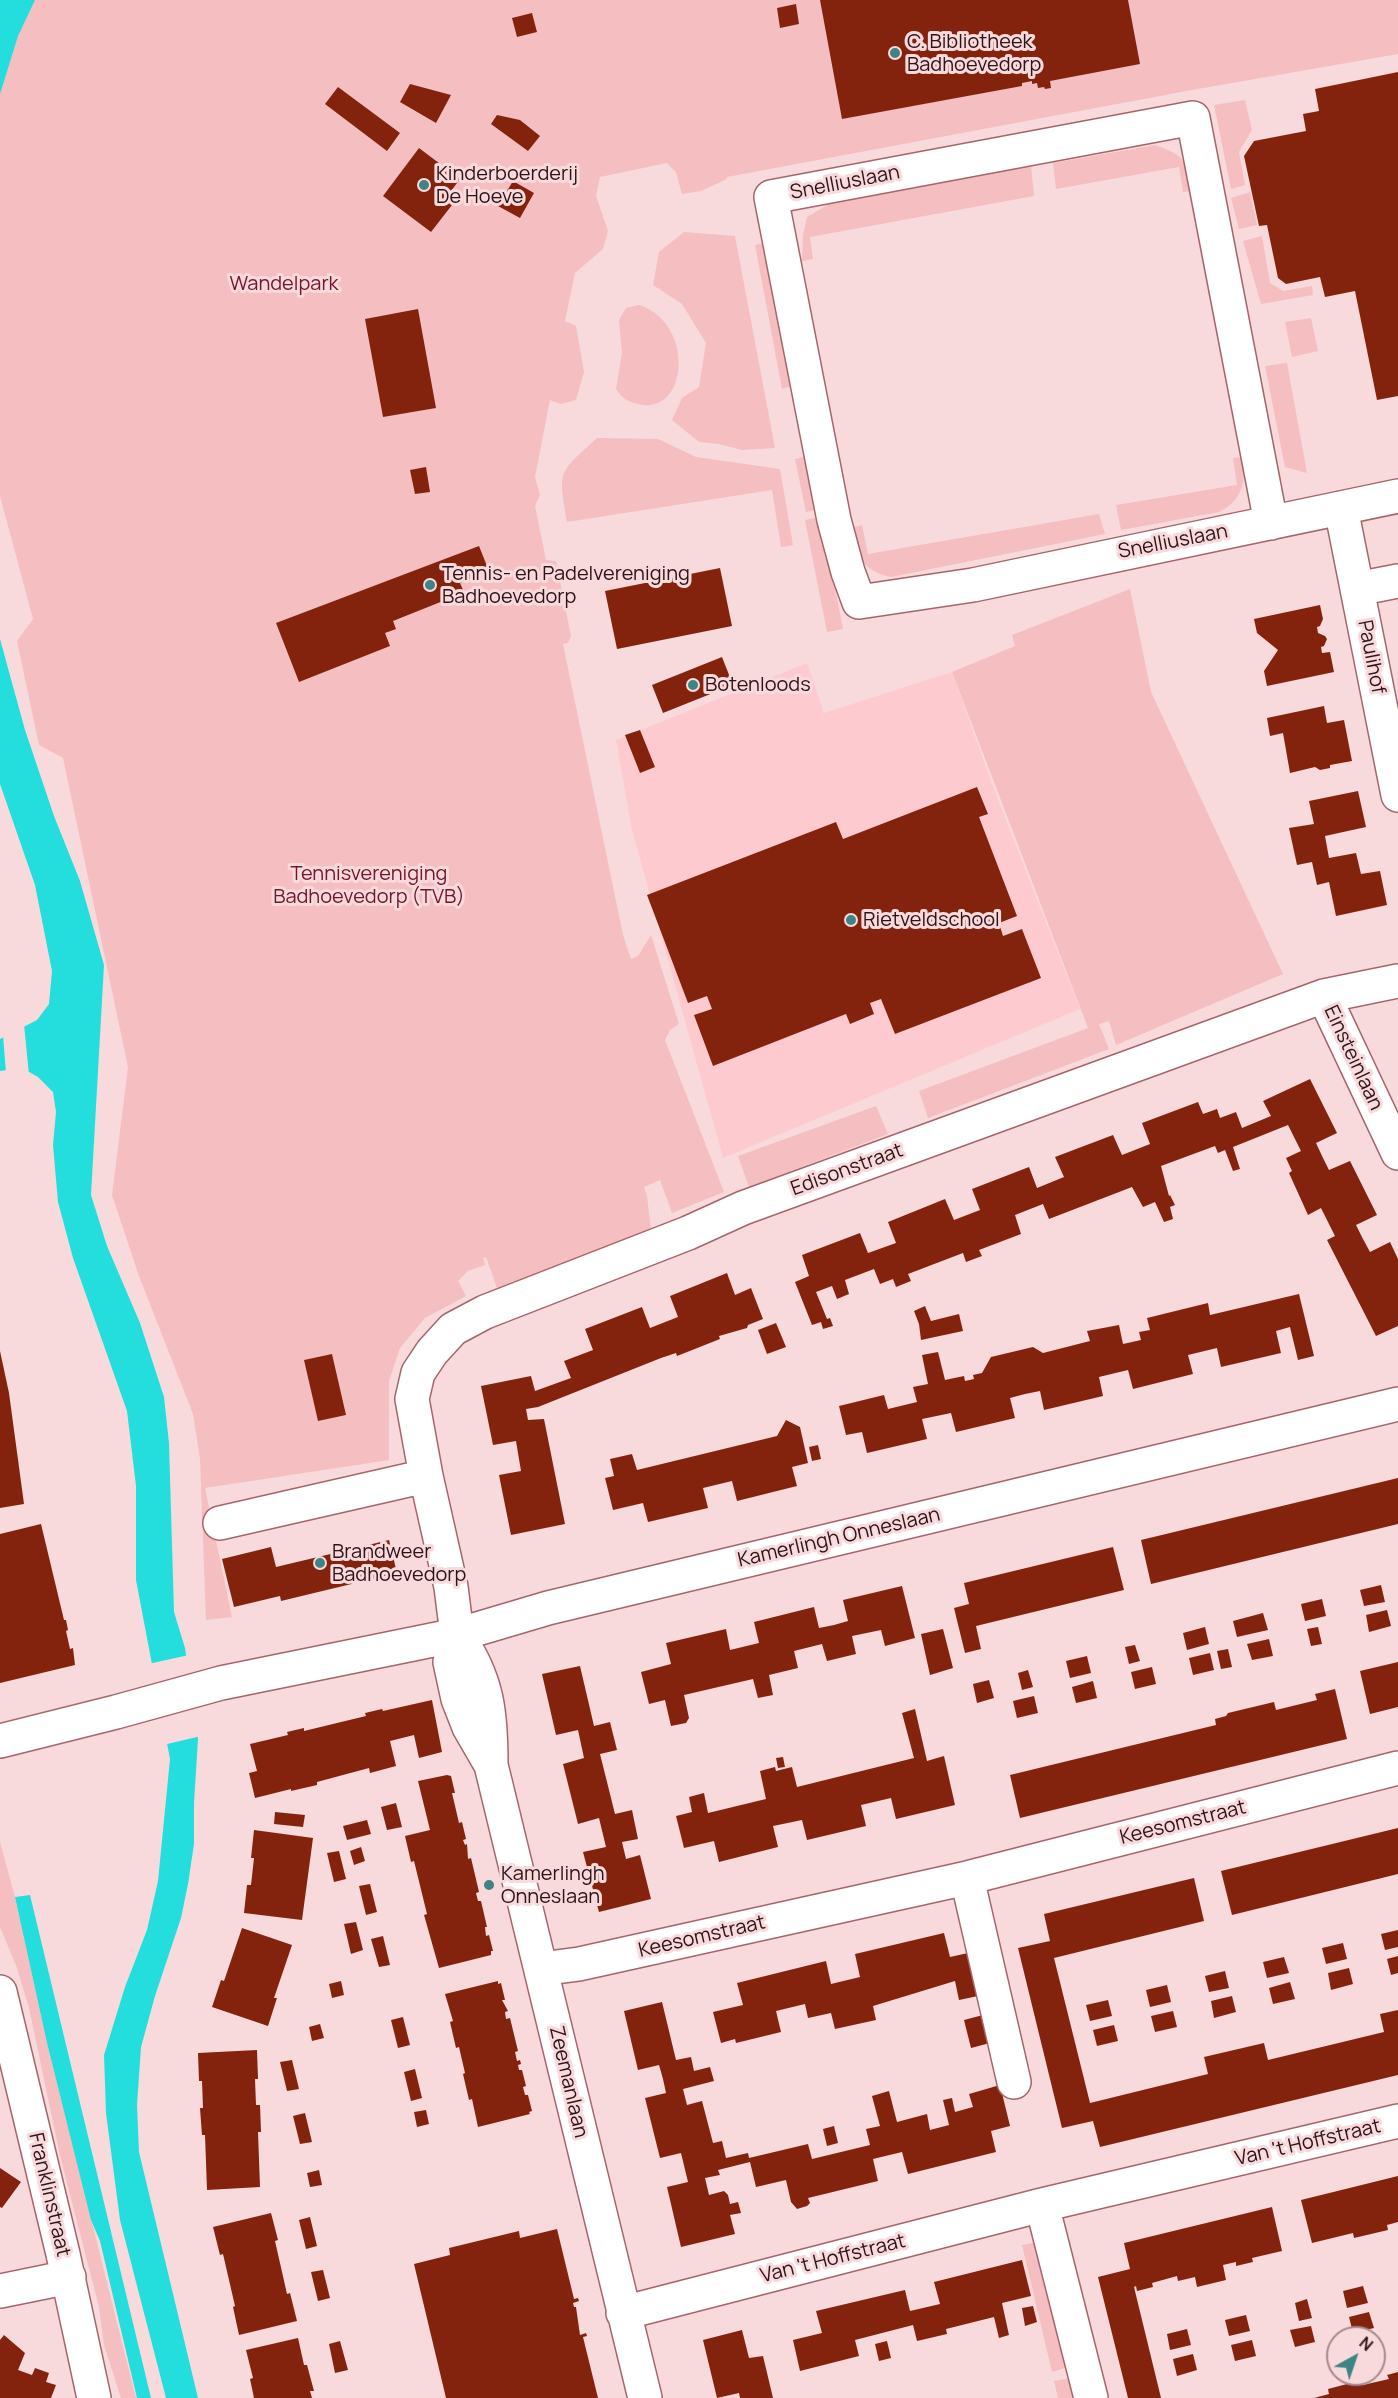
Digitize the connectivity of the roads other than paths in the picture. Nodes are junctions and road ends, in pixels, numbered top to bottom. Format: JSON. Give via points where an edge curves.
{"nodes":[{"id":1,"x":1398,"y":496,"type":"edge"},
{"id":2,"x":1341,"y":507,"type":"junction"},
{"id":3,"x":1270,"y":523,"type":"junction"},
{"id":4,"x":1398,"y":581,"type":"edge"},
{"id":5,"x":1358,"y":589,"type":"junction"},
{"id":6,"x":1398,"y":795,"type":"edge"},
{"id":7,"x":1398,"y":981,"type":"edge"},
{"id":8,"x":1324,"y":996,"type":"junction"},
{"id":9,"x":1398,"y":1153,"type":"edge"},
{"id":10,"x":412,"y":1399,"type":"joint"},
{"id":11,"x":1398,"y":1404,"type":"edge"},
{"id":12,"x":426,"y":1476,"type":"junction"},
{"id":13,"x":220,"y":1523,"type":"dead end"},
{"id":14,"x":457,"y":1635,"type":"junction"},
{"id":15,"x":0,"y":1741,"type":"edge"},
{"id":16,"x":1398,"y":1768,"type":"edge"},
{"id":17,"x":967,"y":1878,"type":"junction"},
{"id":18,"x":542,"y":1969,"type":"junction"},
{"id":19,"x":0,"y":1992,"type":"edge"},
{"id":20,"x":1014,"y":2082,"type":"dead end"},
{"id":21,"x":1398,"y":2121,"type":"edge"},
{"id":22,"x":1042,"y":2205,"type":"junction"},
{"id":23,"x":69,"y":2277,"type":"junction"},
{"id":24,"x":0,"y":2290,"type":"edge"},
{"id":25,"x":623,"y":2313,"type":"junction"},
{"id":26,"x":94,"y":2398,"type":"edge"},
{"id":27,"x":645,"y":2398,"type":"edge"},
{"id":28,"x":1091,"y":2398,"type":"edge"}],
"edges":[{"from":1,"to":2,"type":"street","name":"Snelliuslaan"},
{"from":2,"to":3,"type":"street","name":"Snelliuslaan"},
{"from":2,"to":5,"type":"street","name":"Paulihof"},
{"from":3,"to":3,"type":"street","name":"Snelliuslaan","via":[[1193,118],[771,197],[834,520],[859,602],[973,585]]},
{"from":4,"to":5,"type":"street"},
{"from":5,"to":6,"type":"street","name":"Paulihof"},
{"from":7,"to":8,"type":"street"},
{"from":8,"to":9,"type":"street","name":"Einsteinlaan"},
{"from":8,"to":10,"type":"street","name":"Edisonstraat","via":[[754,1204],[485,1312],[453,1329],[432,1352],[418,1372]]},
{"from":10,"to":12,"type":"street","name":"Zeemanlaan"},
{"from":11,"to":14,"type":"street","name":"Kamerlingh Onneslaan","via":[[548,1608]]},
{"from":12,"to":13,"type":"street"},
{"from":12,"to":14,"type":"street","name":"Zeemanlaan"},
{"from":14,"to":15,"type":"street","name":"Kamerlingh Onneslaan","via":[[221,1683]]},
{"from":14,"to":18,"type":"street","name":"Zeemanlaan","via":[[450,1662],[458,1699],[491,1765]]},
{"from":16,"to":17,"type":"street","name":"Keesomstraat"},
{"from":17,"to":18,"type":"street","name":"Keesomstraat"},
{"from":17,"to":20,"type":"street"},
{"from":18,"to":25,"type":"street","name":"Zeemanlaan"},
{"from":19,"to":23,"type":"street","name":"Franklinstraat"},
{"from":21,"to":22,"type":"street","name":"Van 't Hoffstraat"},
{"from":22,"to":25,"type":"street","name":"Van 't Hoffstraat"},
{"from":22,"to":28,"type":"street"},
{"from":23,"to":24,"type":"street"},
{"from":23,"to":26,"type":"street","name":"Franklinstraat"},
{"from":25,"to":27,"type":"street","name":"Zeemanlaan"}]}
